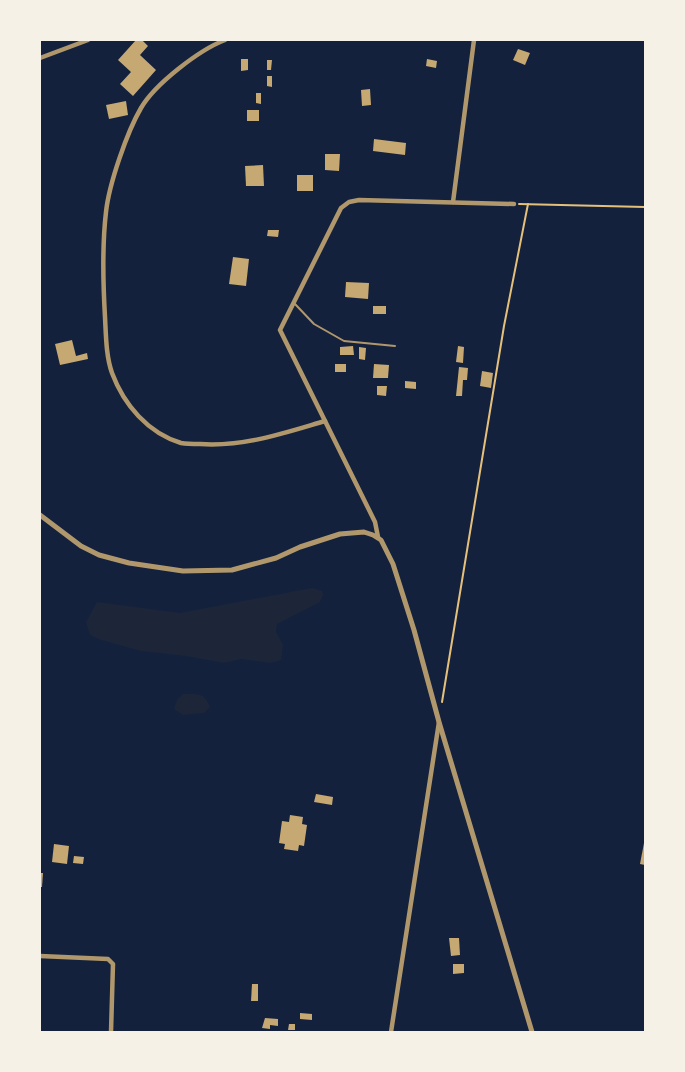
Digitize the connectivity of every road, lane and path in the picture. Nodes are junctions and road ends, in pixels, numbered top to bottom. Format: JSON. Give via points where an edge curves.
{"nodes":[{"id":1,"x":88,"y":40,"type":"edge"},
{"id":2,"x":225,"y":40,"type":"edge"},
{"id":3,"x":474,"y":40,"type":"edge"},
{"id":4,"x":40,"y":58,"type":"edge"},
{"id":5,"x":453,"y":202,"type":"junction"},
{"id":6,"x":514,"y":204,"type":"dead end"},
{"id":7,"x":645,"y":207,"type":"edge"},
{"id":8,"x":294,"y":302,"type":"junction"},
{"id":9,"x":395,"y":346,"type":"dead end"},
{"id":10,"x":325,"y":421,"type":"junction"},
{"id":11,"x":40,"y":515,"type":"edge"},
{"id":12,"x":378,"y":537,"type":"junction"},
{"id":13,"x":441,"y":706,"type":"dead end"},
{"id":14,"x":439,"y":722,"type":"junction"},
{"id":15,"x":40,"y":956,"type":"edge"},
{"id":16,"x":111,"y":1032,"type":"edge"},
{"id":17,"x":391,"y":1032,"type":"edge"},
{"id":18,"x":532,"y":1032,"type":"edge"}],
"edges":[{"from":1,"to":4,"type":"street"},
{"from":2,"to":10,"type":"street","via":[[191,59],[162,84],[142,107],[127,137],[106,211],[103,286],[111,372],[138,418],[160,434],[182,443],[238,444]]},
{"from":3,"to":5,"type":"street"},
{"from":5,"to":6,"type":"street"},
{"from":5,"to":8,"type":"street","via":[[349,202],[341,208]]},
{"from":7,"to":13,"type":"path","via":[[528,204],[504,326]]},
{"from":8,"to":9,"type":"lane","via":[[314,324],[344,342]]},
{"from":8,"to":10,"type":"street","via":[[280,330]]},
{"from":10,"to":12,"type":"street","via":[[375,522]]},
{"from":11,"to":12,"type":"street","via":[[81,546],[99,555],[182,571],[232,570],[276,558],[340,534],[364,532]]},
{"from":12,"to":14,"type":"street","via":[[387,548],[393,564]]},
{"from":14,"to":17,"type":"street"},
{"from":14,"to":18,"type":"street"},
{"from":15,"to":16,"type":"street","via":[[111,961]]}]}
